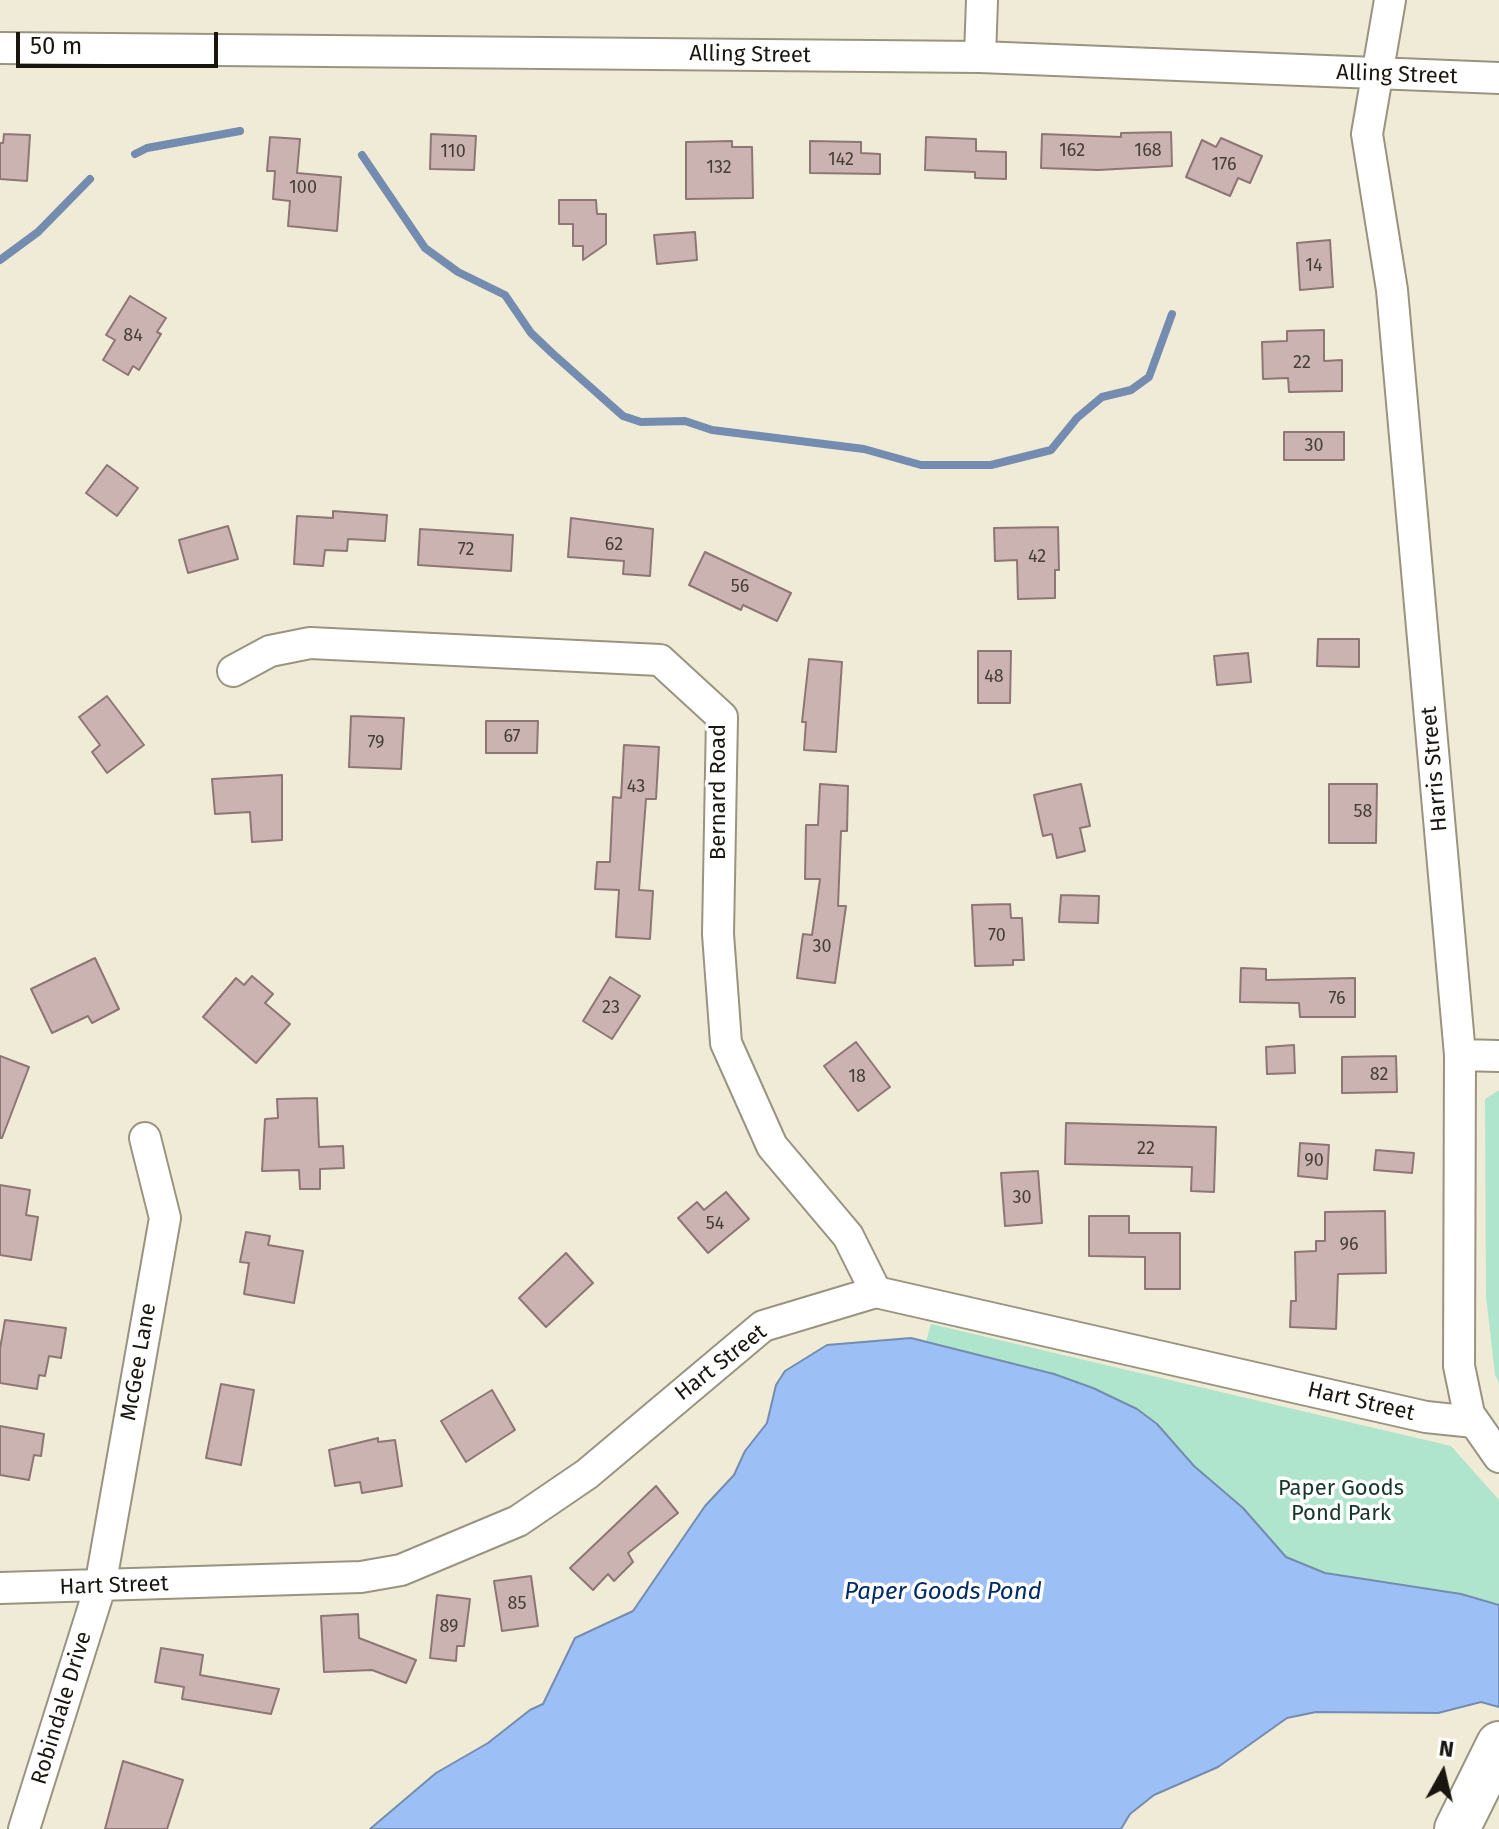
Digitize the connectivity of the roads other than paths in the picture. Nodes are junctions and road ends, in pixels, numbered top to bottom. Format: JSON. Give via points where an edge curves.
{"nodes":[{"id":1,"x":982,"y":0,"type":"edge"},
{"id":2,"x":1390,"y":0,"type":"edge"},
{"id":3,"x":0,"y":48,"type":"edge"},
{"id":4,"x":980,"y":57,"type":"junction"},
{"id":5,"x":1378,"y":75,"type":"junction"},
{"id":6,"x":1499,"y":78,"type":"edge"},
{"id":7,"x":233,"y":671,"type":"dead end"},
{"id":8,"x":1460,"y":1055,"type":"junction"},
{"id":9,"x":1499,"y":1056,"type":"edge"},
{"id":10,"x":145,"y":1138,"type":"dead end"},
{"id":11,"x":876,"y":1292,"type":"junction"},
{"id":12,"x":1474,"y":1422,"type":"junction"},
{"id":13,"x":1499,"y":1457,"type":"edge"},
{"id":14,"x":100,"y":1587,"type":"junction"},
{"id":15,"x":0,"y":1588,"type":"edge"},
{"id":16,"x":1499,"y":1744,"type":"edge"},
{"id":17,"x":24,"y":1829,"type":"edge"},
{"id":18,"x":1457,"y":1829,"type":"edge"}],
"edges":[{"from":1,"to":4,"type":"street"},
{"from":2,"to":5,"type":"street","name":"Harris Street"},
{"from":3,"to":4,"type":"street","name":"Alling Street"},
{"from":4,"to":5,"type":"street","name":"Alling Street"},
{"from":5,"to":6,"type":"street","name":"Alling Street"},
{"from":5,"to":8,"type":"street","name":"Harris Street","via":[[1367,134],[1392,290]]},
{"from":7,"to":11,"type":"street","name":"Bernard Road","via":[[270,651],[310,643],[660,660],[722,717],[718,934],[726,1043],[772,1146],[848,1236]]},
{"from":8,"to":9,"type":"street"},
{"from":8,"to":12,"type":"street","name":"Harris Street","via":[[1458,1348],[1463,1395]]},
{"from":10,"to":14,"type":"street","name":"McGee Lane","via":[[165,1218]]},
{"from":11,"to":12,"type":"street","name":"Hart Street","via":[[1426,1417]]},
{"from":11,"to":14,"type":"street","name":"Hart Street","via":[[763,1326],[587,1474],[518,1521],[436,1557],[361,1577]]},
{"from":12,"to":13,"type":"street","name":"Harris Street"},
{"from":14,"to":15,"type":"street","name":"Hart Street"},
{"from":14,"to":17,"type":"street","name":"Robindale Drive"},
{"from":16,"to":18,"type":"main road"}]}
